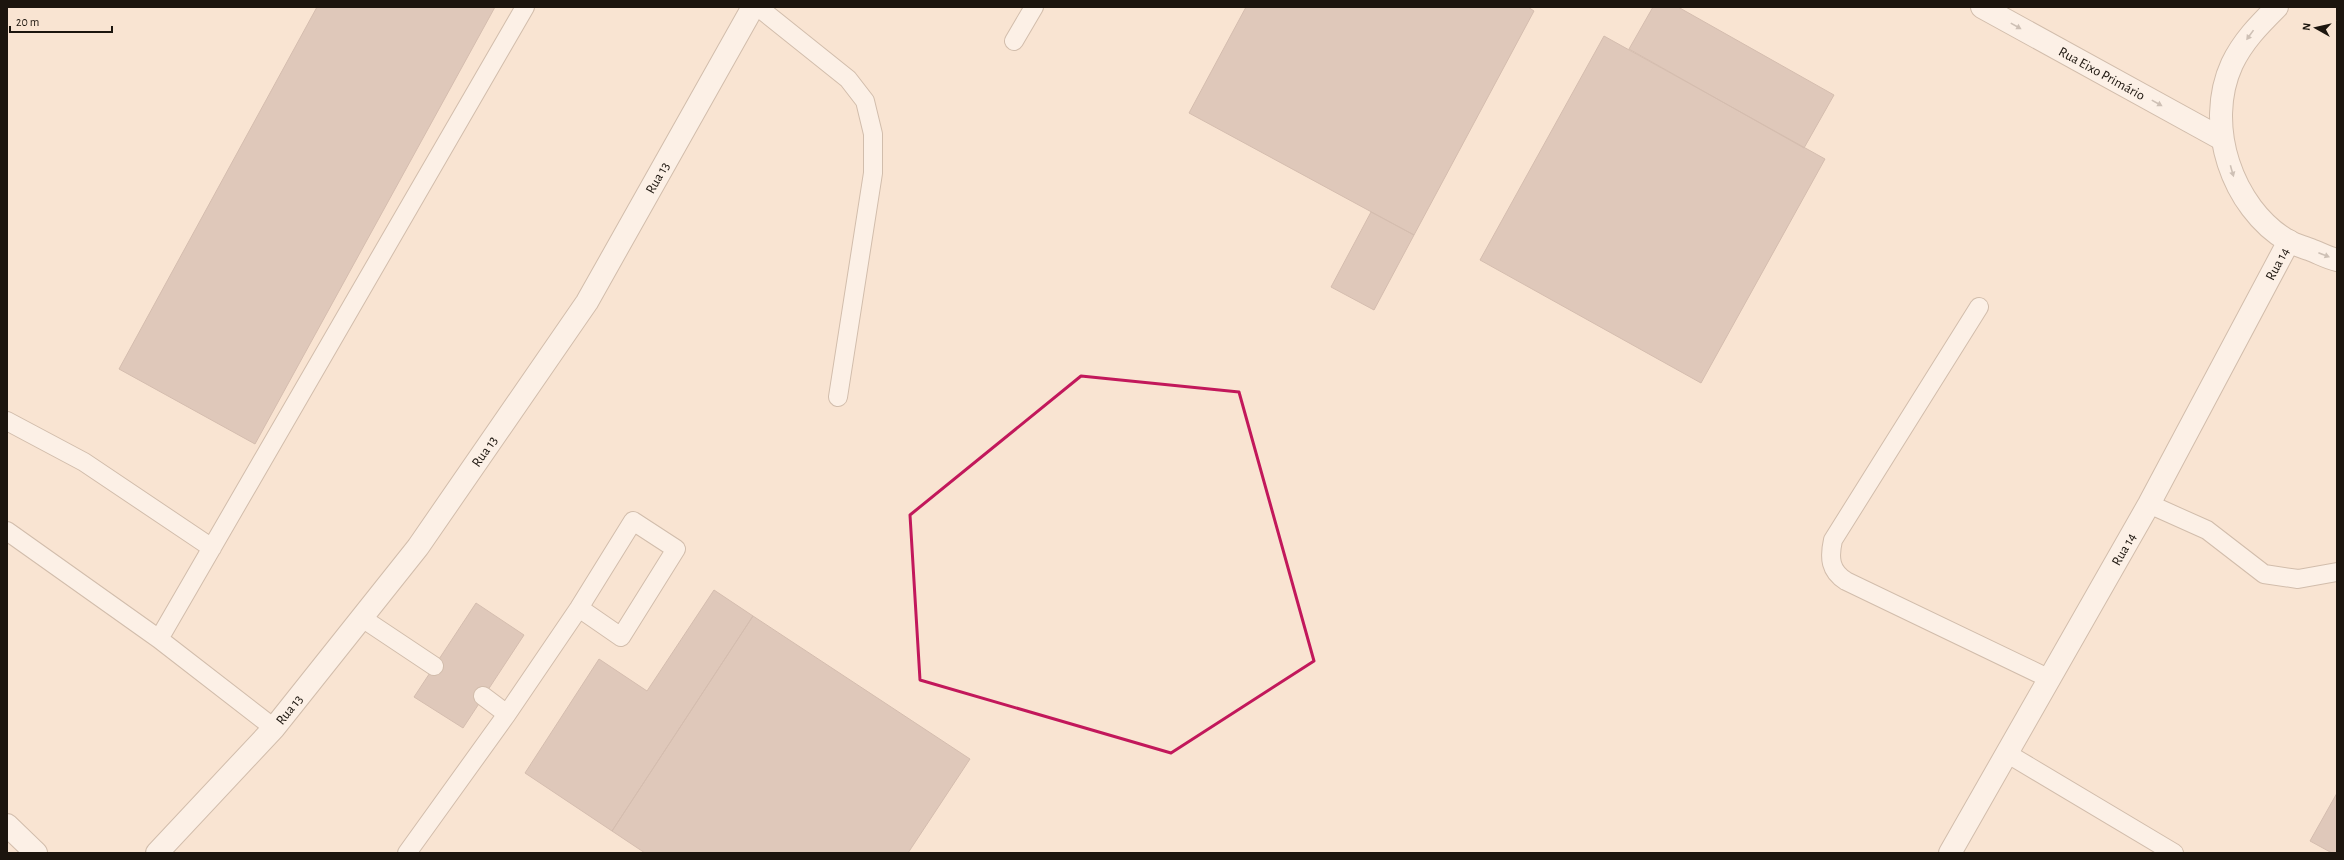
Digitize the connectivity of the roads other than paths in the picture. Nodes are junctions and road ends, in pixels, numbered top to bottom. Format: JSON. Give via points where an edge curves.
{"nodes":[{"id":1,"x":525,"y":7,"type":"edge"},
{"id":2,"x":753,"y":7,"type":"edge"},
{"id":3,"x":758,"y":7,"type":"edge"},
{"id":4,"x":1034,"y":7,"type":"edge"},
{"id":5,"x":1982,"y":7,"type":"edge"},
{"id":6,"x":2277,"y":7,"type":"edge"},
{"id":7,"x":1014,"y":41,"type":"dead end"},
{"id":8,"x":2222,"y":139,"type":"junction"},
{"id":9,"x":2288,"y":241,"type":"junction"},
{"id":10,"x":2337,"y":260,"type":"edge"},
{"id":11,"x":1979,"y":307,"type":"dead end"},
{"id":12,"x":838,"y":397,"type":"dead end"},
{"id":13,"x":7,"y":421,"type":"edge"},
{"id":14,"x":2149,"y":504,"type":"junction"},
{"id":15,"x":7,"y":531,"type":"edge"},
{"id":16,"x":212,"y":548,"type":"junction"},
{"id":17,"x":2337,"y":572,"type":"edge"},
{"id":18,"x":579,"y":608,"type":"junction"},
{"id":19,"x":362,"y":618,"type":"junction"},
{"id":20,"x":159,"y":639,"type":"junction"},
{"id":21,"x":434,"y":666,"type":"dead end"},
{"id":22,"x":2050,"y":678,"type":"junction"},
{"id":23,"x":483,"y":696,"type":"dead end"},
{"id":24,"x":507,"y":714,"type":"junction"},
{"id":25,"x":274,"y":728,"type":"junction"},
{"id":26,"x":2008,"y":754,"type":"junction"},
{"id":27,"x":7,"y":825,"type":"edge"},
{"id":28,"x":36,"y":853,"type":"edge"},
{"id":29,"x":157,"y":853,"type":"edge"},
{"id":30,"x":407,"y":853,"type":"edge"},
{"id":31,"x":1950,"y":853,"type":"edge"},
{"id":32,"x":2173,"y":853,"type":"edge"}],
"edges":[{"from":1,"to":16,"type":"lane"},
{"from":2,"to":19,"type":"street","name":"Rua 13","via":[[587,302],[418,547]]},
{"from":3,"to":12,"type":"lane","via":[[848,79],[865,101],[873,134],[873,173]]},
{"from":4,"to":7,"type":"lane"},
{"from":5,"to":8,"type":"street","name":"Rua Eixo Primário","one_way":true},
{"from":6,"to":8,"type":"street","one_way":true,"via":[[2250,33],[2232,65],[2222,102]]},
{"from":8,"to":9,"type":"street","one_way":true,"via":[[2234,179],[2256,214]]},
{"from":9,"to":10,"type":"street","one_way":true},
{"from":9,"to":14,"type":"street","name":"Rua 14"},
{"from":11,"to":22,"type":"lane","via":[[1833,540],[1830,552],[1831,565],[1837,575],[1846,581]]},
{"from":13,"to":16,"type":"lane","via":[[84,462]]},
{"from":14,"to":17,"type":"lane","via":[[2207,530],[2264,574],[2298,579]]},
{"from":14,"to":22,"type":"street","name":"Rua 14"},
{"from":15,"to":20,"type":"lane"},
{"from":16,"to":20,"type":"lane"},
{"from":18,"to":18,"type":"lane","via":[[633,521],[676,549],[621,637]]},
{"from":18,"to":24,"type":"lane"},
{"from":19,"to":21,"type":"lane"},
{"from":19,"to":25,"type":"street","name":"Rua 13"},
{"from":20,"to":25,"type":"lane"},
{"from":22,"to":26,"type":"street","name":"Rua 14"},
{"from":23,"to":24,"type":"lane"},
{"from":24,"to":30,"type":"lane"},
{"from":25,"to":29,"type":"street","name":"Rua 13"},
{"from":26,"to":31,"type":"street","name":"Rua 14"},
{"from":26,"to":32,"type":"lane"},
{"from":27,"to":28,"type":"street"}]}
